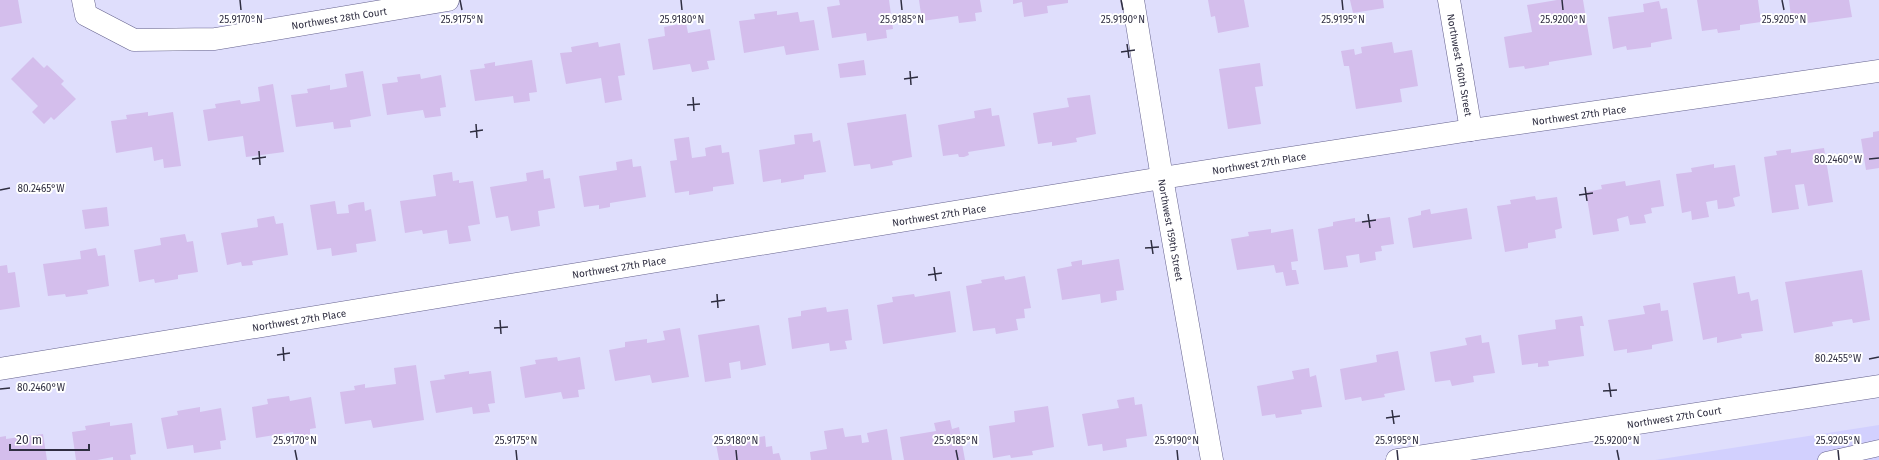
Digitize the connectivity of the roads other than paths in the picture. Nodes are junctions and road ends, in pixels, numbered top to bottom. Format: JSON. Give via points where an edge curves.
{"nodes":[{"id":1,"x":83,"y":0,"type":"edge"},
{"id":2,"x":448,"y":0,"type":"edge"},
{"id":3,"x":1133,"y":0,"type":"edge"},
{"id":4,"x":1449,"y":0,"type":"edge"},
{"id":5,"x":1879,"y":71,"type":"edge"},
{"id":6,"x":1471,"y":130,"type":"junction"},
{"id":7,"x":1162,"y":178,"type":"junction"},
{"id":8,"x":0,"y":369,"type":"edge"},
{"id":9,"x":1879,"y":386,"type":"edge"},
{"id":10,"x":1879,"y":448,"type":"edge"},
{"id":11,"x":1212,"y":460,"type":"edge"},
{"id":12,"x":1397,"y":460,"type":"edge"},
{"id":13,"x":1826,"y":460,"type":"edge"}],
"edges":[{"from":1,"to":2,"type":"street","name":"Northwest 28th Court","via":[[86,15],[134,40],[215,39]]},
{"from":3,"to":7,"type":"street","name":"Northwest 159th Street"},
{"from":4,"to":6,"type":"street","name":"Northwest 160th Street"},
{"from":5,"to":6,"type":"street","name":"Northwest 27th Place"},
{"from":6,"to":7,"type":"street","name":"Northwest 27th Place"},
{"from":7,"to":8,"type":"street","name":"Northwest 27th Place"},
{"from":7,"to":11,"type":"street","name":"Northwest 159th Street"},
{"from":9,"to":12,"type":"street","name":"Northwest 27th Court"},
{"from":10,"to":13,"type":"lane"}]}
